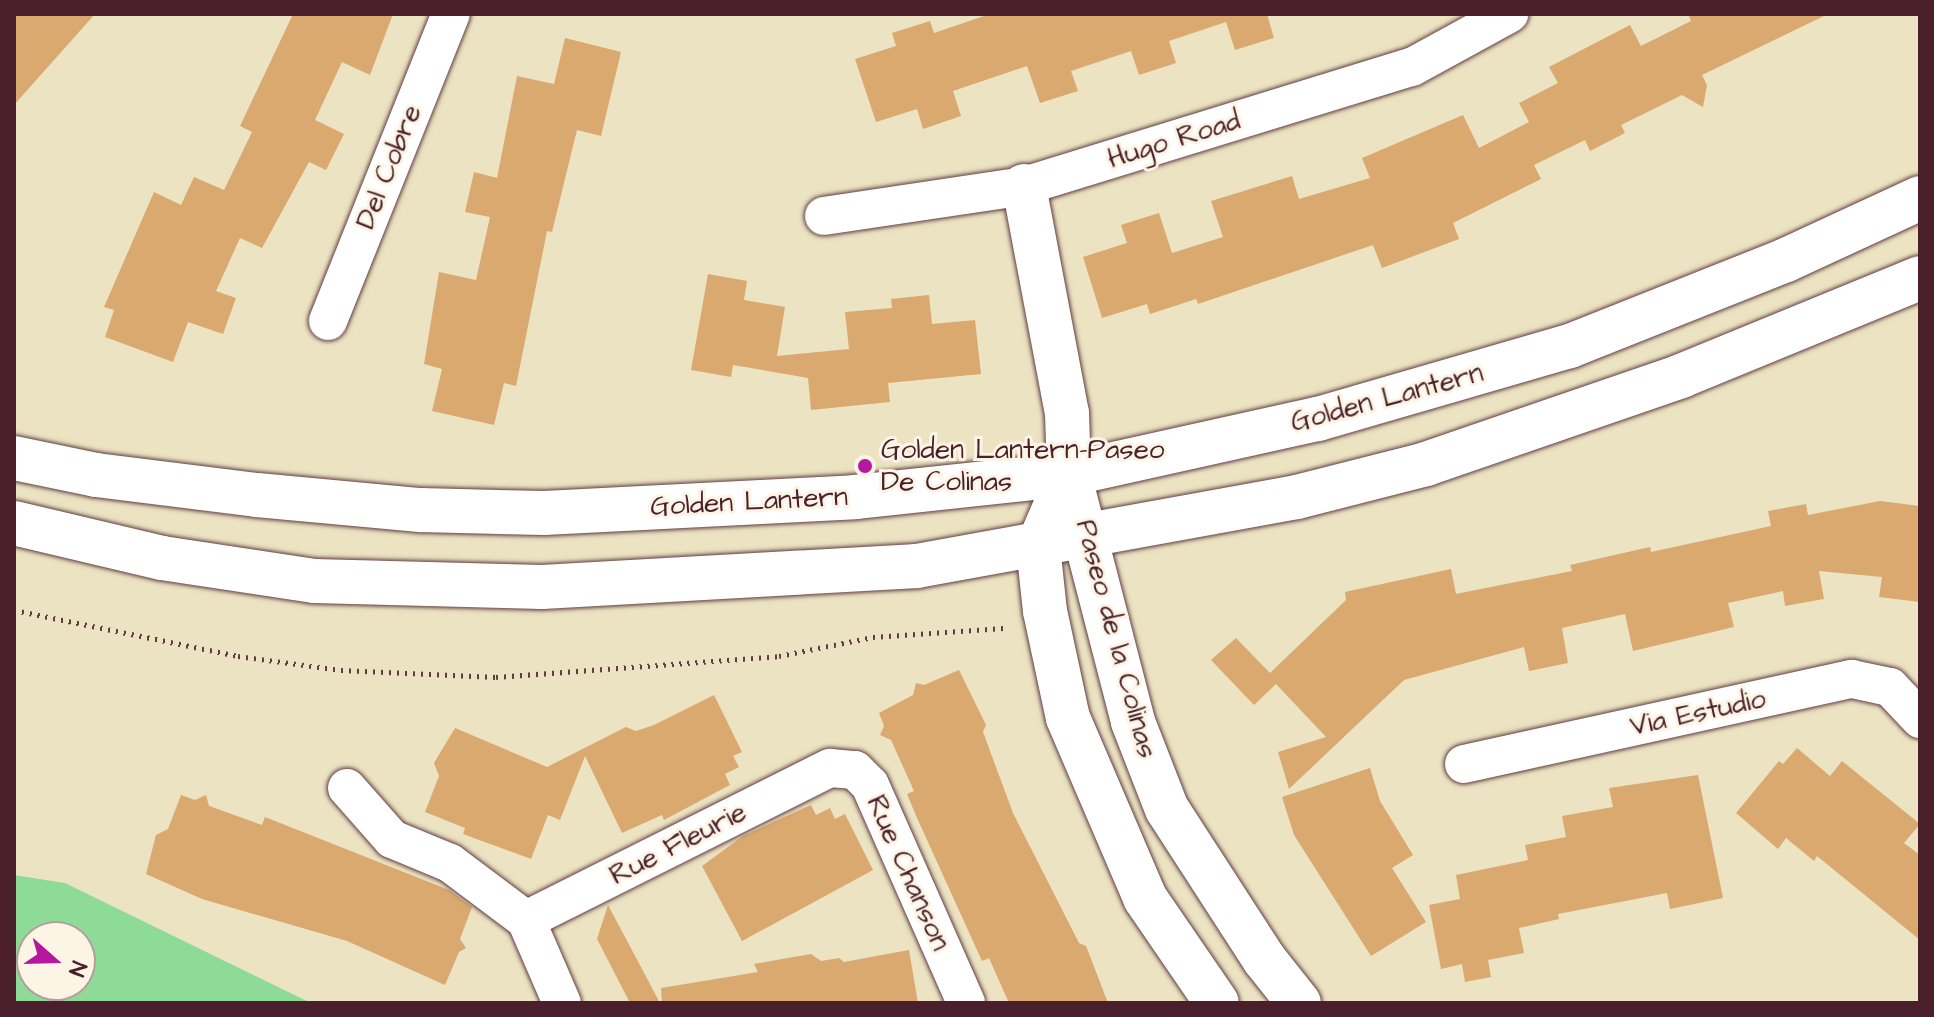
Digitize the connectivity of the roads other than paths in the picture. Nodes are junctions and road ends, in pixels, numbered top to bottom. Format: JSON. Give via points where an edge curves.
{"nodes":[{"id":1,"x":451,"y":14,"type":"edge"},
{"id":2,"x":1509,"y":14,"type":"edge"},
{"id":3,"x":1024,"y":186,"type":"junction"},
{"id":4,"x":1920,"y":198,"type":"edge"},
{"id":5,"x":824,"y":216,"type":"dead end"},
{"id":6,"x":1920,"y":278,"type":"edge"},
{"id":7,"x":328,"y":321,"type":"dead end"},
{"id":8,"x":14,"y":458,"type":"edge"},
{"id":9,"x":1069,"y":474,"type":"junction"},
{"id":10,"x":14,"y":523,"type":"edge"},
{"id":11,"x":1089,"y":537,"type":"junction"},
{"id":12,"x":1038,"y":546,"type":"junction"},
{"id":13,"x":1920,"y":719,"type":"edge"},
{"id":14,"x":1464,"y":764,"type":"dead end"},
{"id":15,"x":830,"y":768,"type":"joint"},
{"id":16,"x":347,"y":788,"type":"dead end"},
{"id":17,"x":526,"y":920,"type":"junction"},
{"id":18,"x":1264,"y":959,"type":"junction"},
{"id":19,"x":1210,"y":1001,"type":"edge"},
{"id":20,"x":562,"y":1003,"type":"edge"},
{"id":21,"x":966,"y":1003,"type":"edge"},
{"id":22,"x":1299,"y":1003,"type":"edge"}],
"edges":[{"from":1,"to":7,"type":"street","name":"Del Cobre"},
{"from":2,"to":3,"type":"street","name":"Hugo Road","via":[[1412,67]]},
{"from":3,"to":5,"type":"street","name":"Hugo Road"},
{"from":3,"to":9,"type":"main road","name":"Paseo de la Colinas","via":[[1067,413]]},
{"from":4,"to":9,"type":"main road","name":"Golden Lantern","via":[[1760,271],[1570,346],[1318,419]]},
{"from":6,"to":11,"type":"main road","via":[[1681,376],[1426,464],[1297,497]]},
{"from":8,"to":9,"type":"main road","name":"Golden Lantern","via":[[96,475],[257,495],[420,510],[544,513],[855,497]]},
{"from":9,"to":11,"type":"main road","name":"Paseo de la Colinas"},
{"from":9,"to":12,"type":"main road","name":"Paseo de la Colinas"},
{"from":10,"to":12,"type":"main road","via":[[162,558],[314,581],[461,586],[758,578],[917,566]]},
{"from":11,"to":12,"type":"main road"},
{"from":11,"to":18,"type":"main road","name":"Paseo de la Colinas","via":[[1133,722],[1167,809]]},
{"from":12,"to":19,"type":"main road","name":"Paseo de la Colinas","via":[[1045,611],[1068,718],[1145,898]]},
{"from":13,"to":14,"type":"street","name":"Via Estudio","via":[[1890,687],[1852,679]]},
{"from":15,"to":17,"type":"street","name":"Rue Fleurie"},
{"from":15,"to":21,"type":"street","name":"Rue Chanson","via":[[855,770],[870,785]]},
{"from":16,"to":17,"type":"street","via":[[392,839],[450,863]]},
{"from":17,"to":20,"type":"street"},
{"from":18,"to":19,"type":"main road"},
{"from":18,"to":22,"type":"main road","name":"Paseo de la Colinas"}]}
